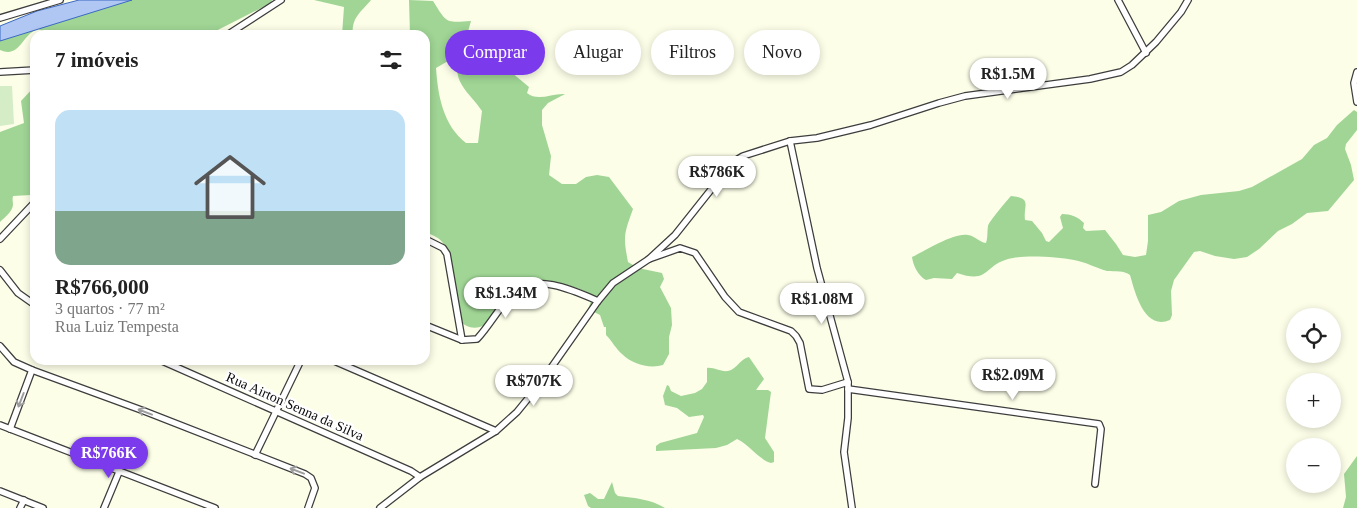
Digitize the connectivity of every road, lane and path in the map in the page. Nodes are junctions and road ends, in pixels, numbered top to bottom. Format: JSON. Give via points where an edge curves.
{"nodes":[{"id":1,"x":60,"y":0,"type":"edge"},
{"id":2,"x":281,"y":0,"type":"edge"},
{"id":3,"x":1118,"y":0,"type":"edge"},
{"id":4,"x":1188,"y":0,"type":"edge"},
{"id":5,"x":0,"y":18,"type":"edge"},
{"id":6,"x":235,"y":30,"type":"edge"},
{"id":7,"x":1146,"y":53,"type":"junction"},
{"id":8,"x":1,"y":70,"type":"edge"},
{"id":9,"x":30,"y":70,"type":"edge"},
{"id":10,"x":1357,"y":72,"type":"edge"},
{"id":11,"x":1357,"y":102,"type":"edge"},
{"id":12,"x":790,"y":141,"type":"junction"},
{"id":13,"x":30,"y":207,"type":"edge"},
{"id":14,"x":0,"y":239,"type":"edge"},
{"id":15,"x":430,"y":242,"type":"edge"},
{"id":16,"x":649,"y":259,"type":"junction"},
{"id":17,"x":0,"y":270,"type":"edge"},
{"id":18,"x":30,"y":301,"type":"edge"},
{"id":19,"x":598,"y":301,"type":"junction"},
{"id":20,"x":430,"y":327,"type":"edge"},
{"id":21,"x":462,"y":340,"type":"junction"},
{"id":22,"x":0,"y":346,"type":"edge"},
{"id":23,"x":171,"y":365,"type":"edge"},
{"id":24,"x":299,"y":365,"type":"edge"},
{"id":25,"x":344,"y":365,"type":"edge"},
{"id":26,"x":32,"y":370,"type":"junction"},
{"id":27,"x":848,"y":382,"type":"junction"},
{"id":28,"x":848,"y":389,"type":"junction"},
{"id":29,"x":276,"y":411,"type":"junction"},
{"id":30,"x":0,"y":425,"type":"edge"},
{"id":31,"x":10,"y":429,"type":"junction"},
{"id":32,"x":496,"y":431,"type":"junction"},
{"id":33,"x":255,"y":455,"type":"junction"},
{"id":34,"x":119,"y":472,"type":"junction"},
{"id":35,"x":420,"y":477,"type":"junction"},
{"id":36,"x":1095,"y":484,"type":"dead end"},
{"id":37,"x":0,"y":491,"type":"edge"},
{"id":38,"x":24,"y":500,"type":"junction"},
{"id":39,"x":20,"y":508,"type":"edge"},
{"id":40,"x":43,"y":508,"type":"edge"},
{"id":41,"x":104,"y":508,"type":"edge"},
{"id":42,"x":214,"y":508,"type":"edge"},
{"id":43,"x":308,"y":508,"type":"edge"},
{"id":44,"x":380,"y":508,"type":"edge"},
{"id":45,"x":852,"y":508,"type":"edge"}],
"edges":[{"from":1,"to":5,"type":"street"},
{"from":2,"to":6,"type":"street"},
{"from":3,"to":7,"type":"street"},
{"from":4,"to":7,"type":"street"},
{"from":7,"to":12,"type":"street","via":[[1121,72],[1106,77],[965,96],[871,125]]},
{"from":8,"to":9,"type":"street"},
{"from":10,"to":11,"type":"street","via":[[1354,83]]},
{"from":12,"to":16,"type":"street","via":[[733,162],[675,235]]},
{"from":12,"to":27,"type":"street"},
{"from":13,"to":14,"type":"street"},
{"from":15,"to":21,"type":"street","via":[[447,254]]},
{"from":16,"to":19,"type":"street","via":[[613,283]]},
{"from":16,"to":27,"type":"street","via":[[680,248],[695,253],[724,297],[739,312],[791,331],[796,336],[809,390],[822,390]]},
{"from":17,"to":18,"type":"street","via":[[18,293]]},
{"from":19,"to":21,"type":"street","via":[[570,289],[528,284],[514,292],[477,339]]},
{"from":19,"to":32,"type":"street","via":[[539,385]]},
{"from":20,"to":21,"type":"street"},
{"from":22,"to":26,"type":"street","via":[[14,362]]},
{"from":23,"to":29,"type":"street","name":"Rua Airton Senna da Silva"},
{"from":24,"to":29,"type":"street"},
{"from":25,"to":32,"type":"street"},
{"from":26,"to":31,"type":"street","one_way":true},
{"from":33,"to":26,"type":"street","one_way":true},
{"from":27,"to":28,"type":"street"},
{"from":28,"to":36,"type":"street","via":[[1099,424]]},
{"from":28,"to":45,"type":"street","via":[[844,452]]},
{"from":29,"to":33,"type":"street"},
{"from":29,"to":35,"type":"street","name":"Rua Airton Senna da Silva"},
{"from":30,"to":31,"type":"street"},
{"from":31,"to":34,"type":"street"},
{"from":32,"to":35,"type":"street"},
{"from":43,"to":33,"type":"street","one_way":true,"via":[[316,488],[311,478]]},
{"from":34,"to":41,"type":"street"},
{"from":34,"to":42,"type":"street"},
{"from":35,"to":44,"type":"street"},
{"from":37,"to":38,"type":"street"},
{"from":38,"to":39,"type":"street"},
{"from":38,"to":40,"type":"street"}]}
